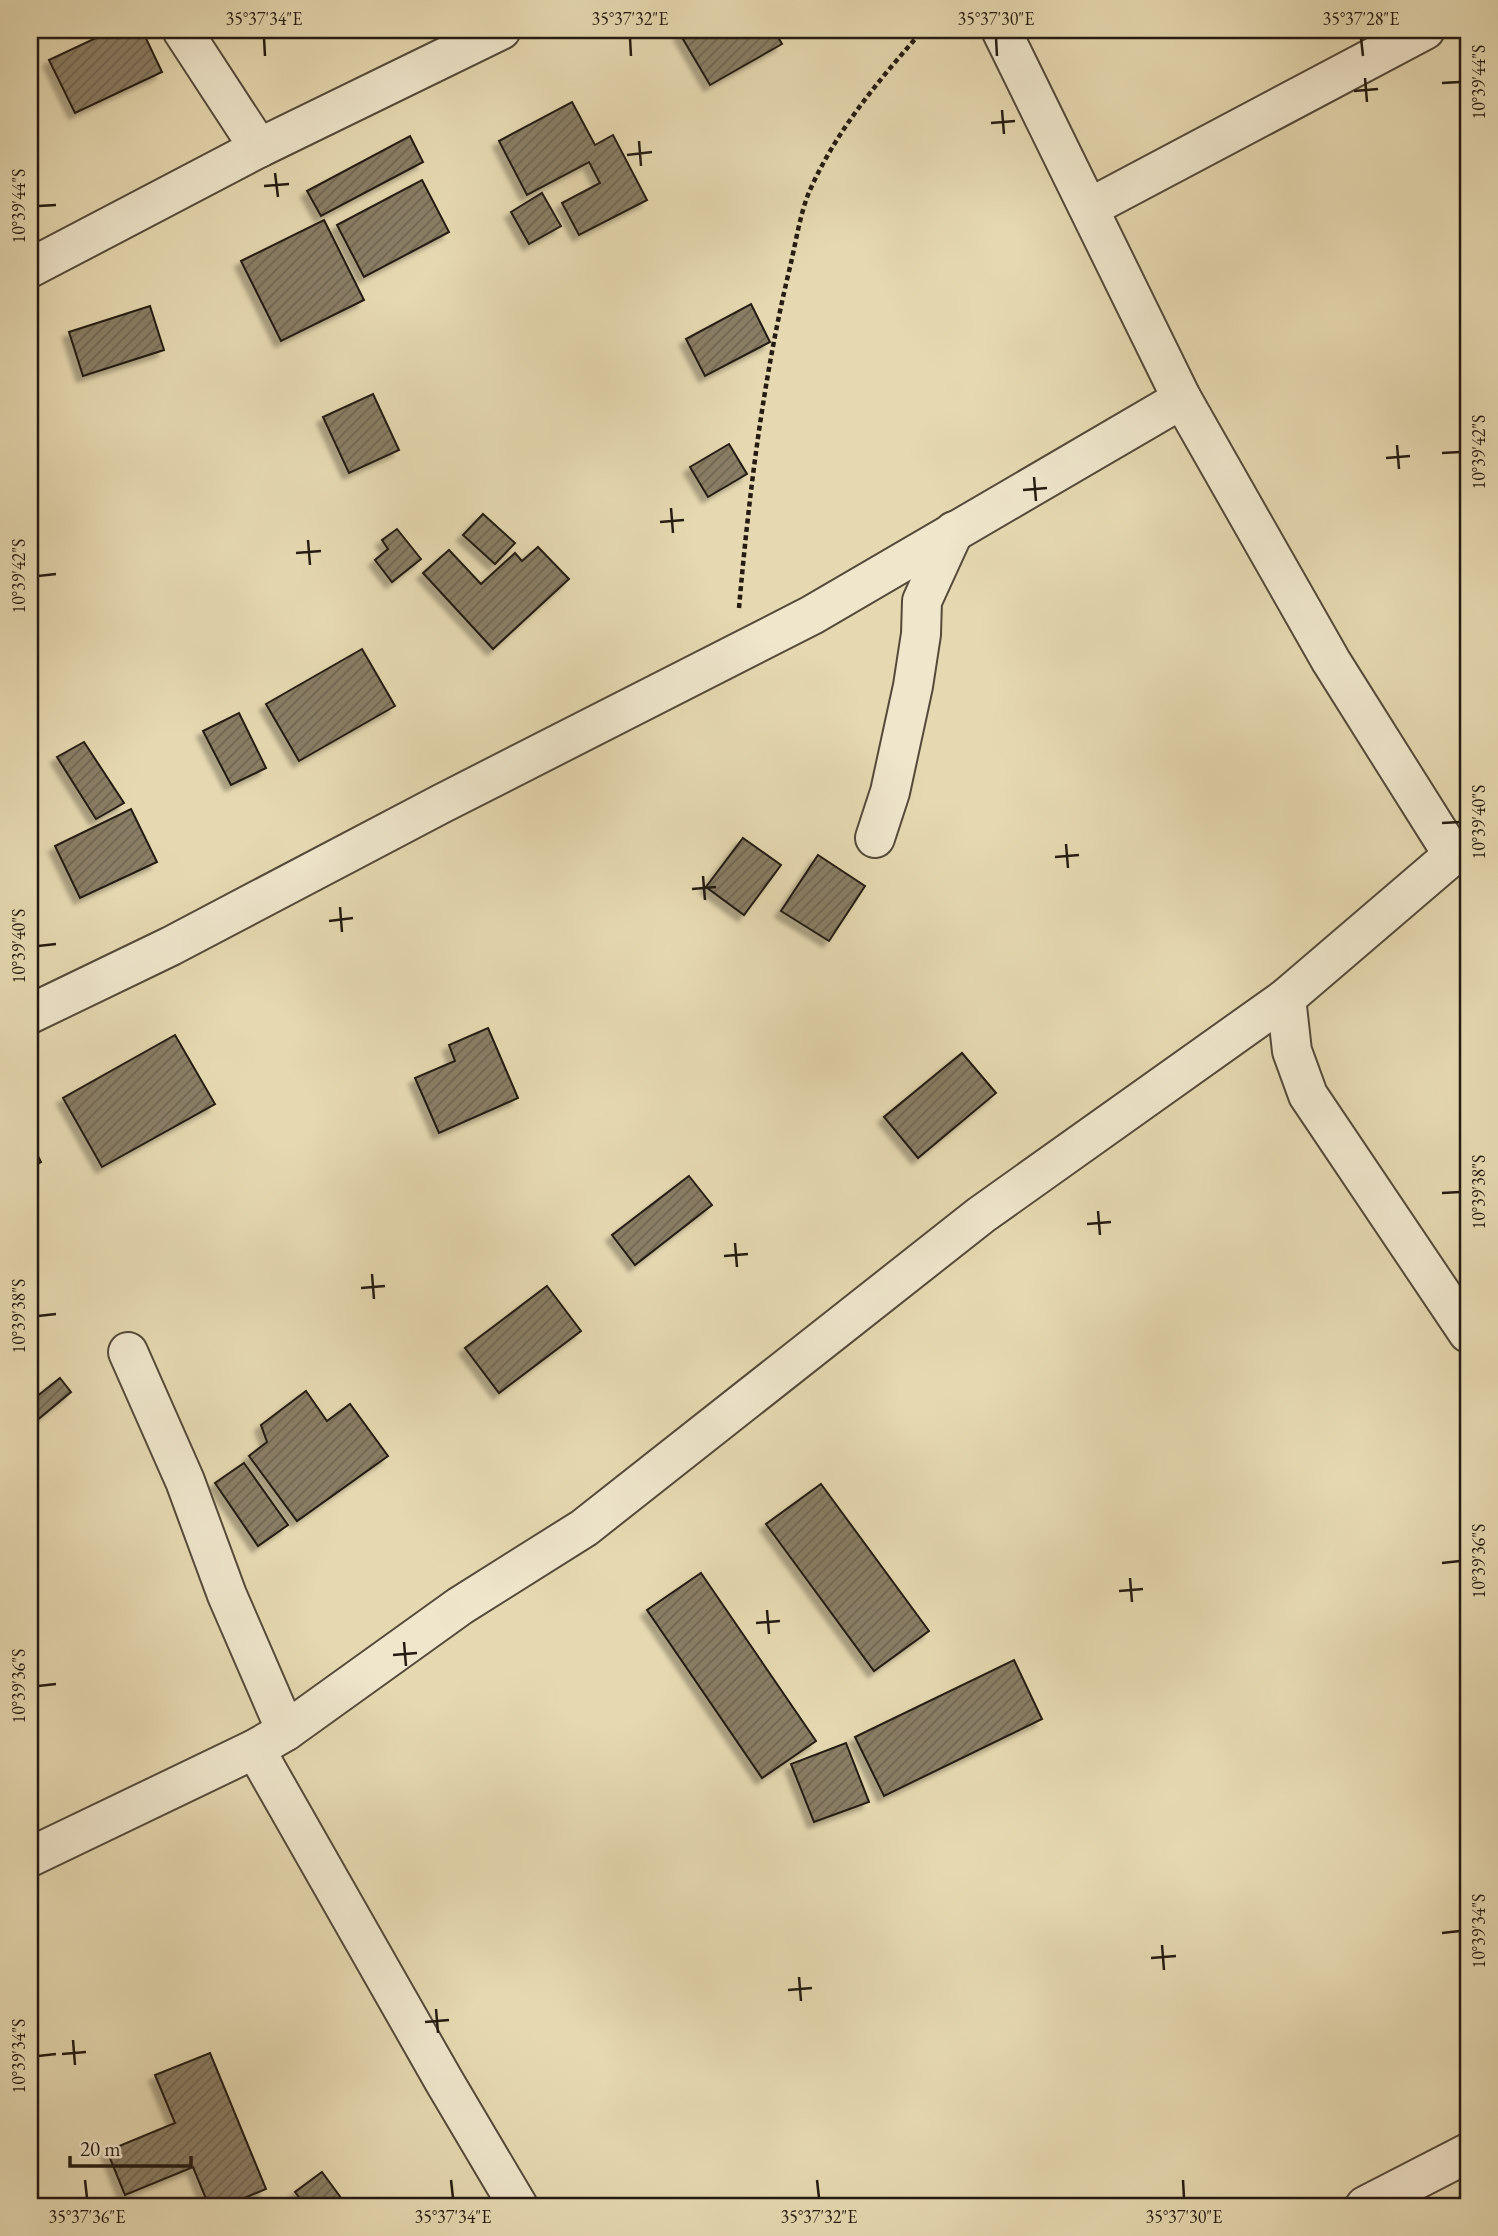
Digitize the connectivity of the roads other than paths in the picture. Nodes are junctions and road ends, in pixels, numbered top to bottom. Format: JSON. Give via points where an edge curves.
{"nodes":[{"id":1,"x":182,"y":30,"type":"edge"},
{"id":2,"x":501,"y":30,"type":"edge"},
{"id":3,"x":1002,"y":30,"type":"edge"},
{"id":4,"x":1425,"y":30,"type":"edge"},
{"id":5,"x":259,"y":148,"type":"junction"},
{"id":6,"x":1089,"y":208,"type":"junction"},
{"id":7,"x":30,"y":268,"type":"edge"},
{"id":8,"x":1182,"y":399,"type":"junction"},
{"id":9,"x":954,"y":531,"type":"junction"},
{"id":10,"x":875,"y":838,"type":"dead end"},
{"id":11,"x":1461,"y":852,"type":"edge"},
{"id":12,"x":1286,"y":998,"type":"junction"},
{"id":13,"x":30,"y":1014,"type":"edge"},
{"id":14,"x":1468,"y":1333,"type":"edge"},
{"id":15,"x":128,"y":1352,"type":"dead end"},
{"id":16,"x":270,"y":1740,"type":"junction"},
{"id":17,"x":30,"y":1857,"type":"edge"},
{"id":18,"x":1468,"y":2153,"type":"edge"},
{"id":19,"x":519,"y":2206,"type":"edge"},
{"id":20,"x":1365,"y":2206,"type":"edge"}],
"edges":[{"from":1,"to":5,"type":"street"},
{"from":2,"to":5,"type":"street"},
{"from":3,"to":6,"type":"street"},
{"from":4,"to":6,"type":"street"},
{"from":5,"to":7,"type":"street"},
{"from":6,"to":8,"type":"street"},
{"from":8,"to":9,"type":"street"},
{"from":8,"to":11,"type":"street","via":[[1331,660]]},
{"from":9,"to":10,"type":"street","via":[[922,601],[913,686]]},
{"from":9,"to":13,"type":"street","via":[[811,615],[171,946]]},
{"from":11,"to":12,"type":"street"},
{"from":12,"to":14,"type":"street","via":[[1292,1051],[1308,1095]]},
{"from":12,"to":16,"type":"street","via":[[981,1215],[584,1528],[460,1606]]},
{"from":15,"to":16,"type":"street","via":[[185,1480],[227,1595]]},
{"from":16,"to":17,"type":"street"},
{"from":16,"to":19,"type":"street","via":[[437,2069]]},
{"from":18,"to":20,"type":"street"}]}
